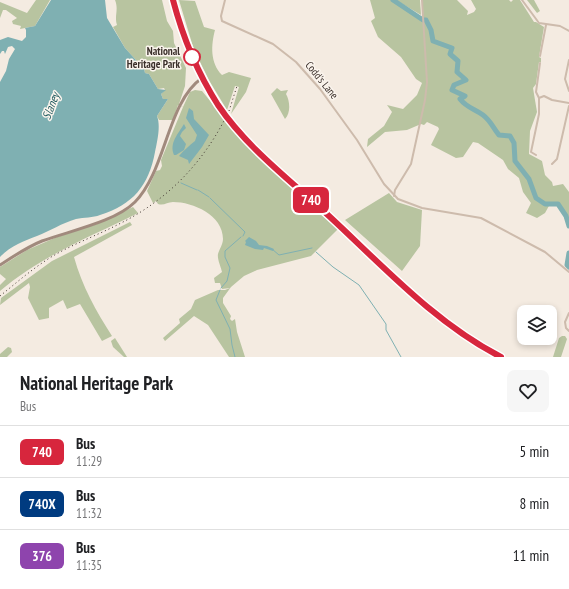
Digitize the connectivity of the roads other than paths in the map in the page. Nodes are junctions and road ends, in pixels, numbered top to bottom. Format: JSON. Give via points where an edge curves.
{"nodes":[{"id":1,"x":173,"y":0,"type":"edge"},
{"id":2,"x":225,"y":0,"type":"edge"},
{"id":3,"x":422,"y":0,"type":"edge"},
{"id":4,"x":522,"y":0,"type":"edge"},
{"id":5,"x":546,"y":25,"type":"junction"},
{"id":6,"x":569,"y":31,"type":"edge"},
{"id":7,"x":540,"y":56,"type":"dead end"},
{"id":8,"x":569,"y":60,"type":"edge"},
{"id":9,"x":540,"y":63,"type":"dead end"},
{"id":10,"x":202,"y":78,"type":"junction"},
{"id":11,"x":569,"y":91,"type":"edge"},
{"id":12,"x":539,"y":98,"type":"junction"},
{"id":13,"x":569,"y":103,"type":"edge"},
{"id":14,"x":569,"y":106,"type":"edge"},
{"id":15,"x":536,"y":155,"type":"dead end"},
{"id":16,"x":552,"y":164,"type":"dead end"},
{"id":17,"x":394,"y":196,"type":"junction"},
{"id":18,"x":0,"y":265,"type":"edge"},
{"id":19,"x":569,"y":272,"type":"edge"},
{"id":20,"x":569,"y":313,"type":"edge"},
{"id":21,"x":569,"y":331,"type":"edge"},
{"id":22,"x":501,"y":357,"type":"edge"}],
"edges":[{"from":1,"to":10,"type":"highway","via":[[186,42]]},
{"from":2,"to":17,"type":"street","name":"Codd's Lane","via":[[222,21],[273,44],[296,62],[320,89]]},
{"from":3,"to":17,"type":"street","via":[[427,82],[425,100],[411,164]]},
{"from":4,"to":5,"type":"street","via":[[539,23]]},
{"from":5,"to":6,"type":"street","via":[[560,26]]},
{"from":5,"to":7,"type":"street"},
{"from":8,"to":11,"type":"street","via":[[565,79]]},
{"from":9,"to":12,"type":"street","via":[[536,92]]},
{"from":10,"to":18,"type":"main road","via":[[188,91],[149,182],[134,203],[119,213],[41,241]]},
{"from":10,"to":22,"type":"highway","via":[[219,105],[249,142],[429,308],[471,340]]},
{"from":12,"to":13,"type":"street","via":[[542,96]]},
{"from":12,"to":15,"type":"street","via":[[539,114],[531,152]]},
{"from":14,"to":16,"type":"street","via":[[557,159]]},
{"from":17,"to":19,"type":"street","via":[[422,208],[481,218],[545,252]]},
{"from":20,"to":21,"type":"street","via":[[565,322]]}]}
